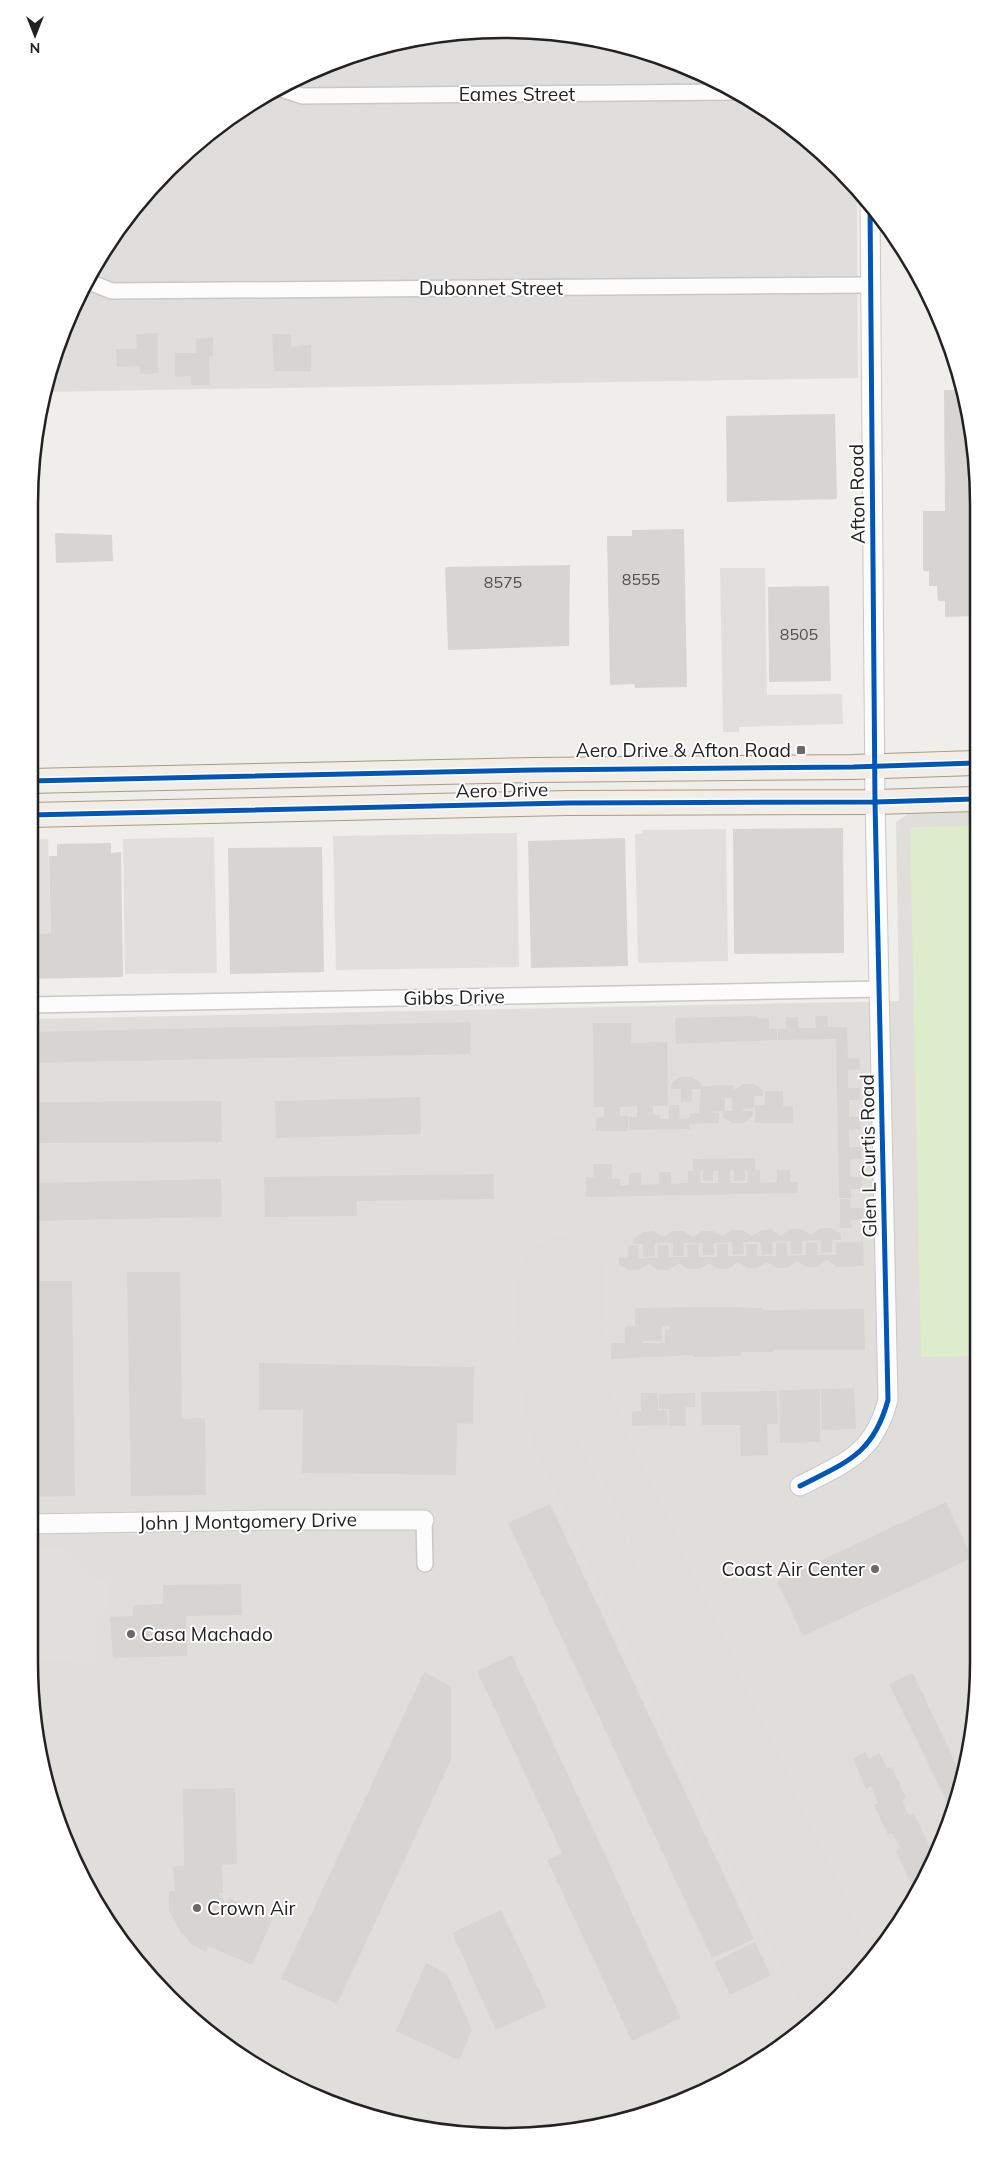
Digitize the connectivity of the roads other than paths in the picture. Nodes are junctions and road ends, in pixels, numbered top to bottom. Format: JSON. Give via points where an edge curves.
{"nodes":[{"id":1,"x":287,"y":91,"type":"edge"},
{"id":2,"x":721,"y":92,"type":"edge"},
{"id":3,"x":870,"y":216,"type":"edge"},
{"id":4,"x":93,"y":283,"type":"edge"},
{"id":5,"x":871,"y":285,"type":"junction"},
{"id":6,"x":970,"y":764,"type":"edge"},
{"id":7,"x":38,"y":781,"type":"edge"},
{"id":8,"x":875,"y":784,"type":"junction"},
{"id":9,"x":970,"y":798,"type":"edge"},
{"id":10,"x":38,"y":815,"type":"edge"},
{"id":11,"x":880,"y":989,"type":"junction"},
{"id":12,"x":38,"y":1005,"type":"edge"},
{"id":13,"x":800,"y":1486,"type":"dead end"},
{"id":14,"x":424,"y":1520,"type":"joint"},
{"id":15,"x":38,"y":1524,"type":"edge"},
{"id":16,"x":425,"y":1564,"type":"dead end"}],
"edges":[{"from":1,"to":2,"type":"street","name":"Eames Street","via":[[302,96]]},
{"from":3,"to":5,"type":"street","name":"Afton Road"},
{"from":4,"to":5,"type":"street","name":"Dubonnet Street","via":[[112,291]]},
{"from":5,"to":8,"type":"street","name":"Afton Road"},
{"from":6,"to":8,"type":"main road","name":"Aero Drive"},
{"from":7,"to":8,"type":"main road","name":"Aero Drive","via":[[535,770]]},
{"from":8,"to":9,"type":"main road","name":"Aero Drive"},
{"from":8,"to":10,"type":"main road","name":"Aero Drive","via":[[569,803]]},
{"from":8,"to":11,"type":"street","name":"Glen L Curtis Road"},
{"from":11,"to":12,"type":"street","name":"Gibbs Drive"},
{"from":11,"to":13,"type":"street","name":"Glen L Curtis Road","via":[[888,1400],[875,1434],[857,1456]]},
{"from":14,"to":15,"type":"street","name":"John J Montgomery Drive"},
{"from":14,"to":16,"type":"street","name":"John J Montgomery Drive"}]}
